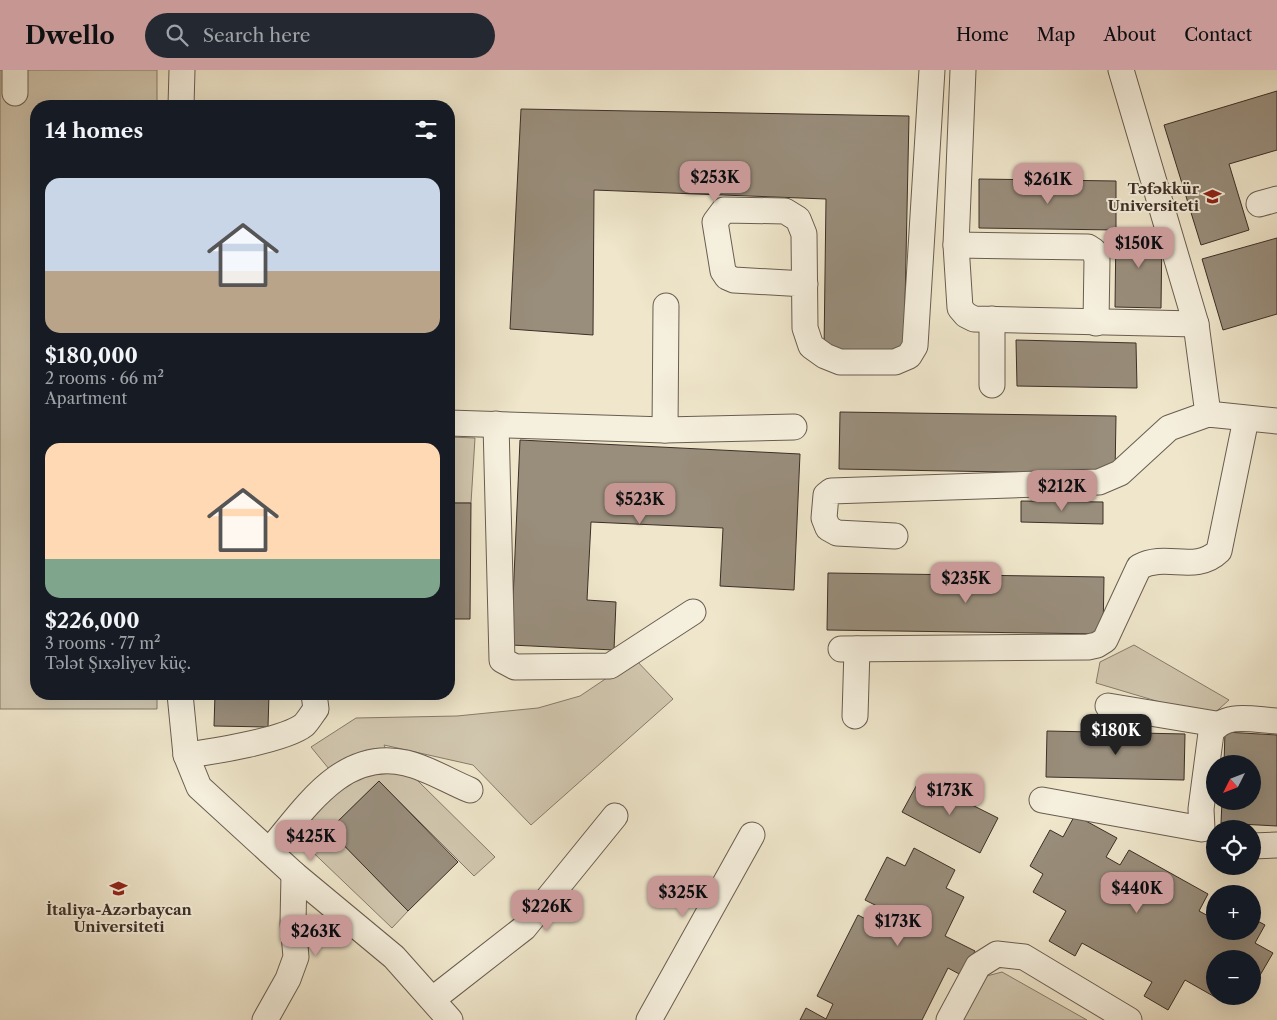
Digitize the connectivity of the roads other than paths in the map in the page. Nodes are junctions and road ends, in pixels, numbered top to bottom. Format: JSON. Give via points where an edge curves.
{"nodes":[{"id":1,"x":182,"y":70,"type":"edge"},
{"id":2,"x":932,"y":70,"type":"edge"},
{"id":3,"x":963,"y":70,"type":"edge"},
{"id":4,"x":1121,"y":70,"type":"edge"},
{"id":5,"x":181,"y":100,"type":"edge"},
{"id":6,"x":956,"y":246,"type":"junction"},
{"id":7,"x":805,"y":284,"type":"dead end"},
{"id":8,"x":666,"y":306,"type":"dead end"},
{"id":9,"x":992,"y":319,"type":"junction"},
{"id":10,"x":1096,"y":323,"type":"junction"},
{"id":11,"x":1196,"y":324,"type":"junction"},
{"id":12,"x":992,"y":385,"type":"dead end"},
{"id":13,"x":1208,"y":414,"type":"junction"},
{"id":14,"x":1246,"y":419,"type":"junction"},
{"id":15,"x":1277,"y":421,"type":"edge"},
{"id":16,"x":455,"y":423,"type":"edge"},
{"id":17,"x":496,"y":424,"type":"junction"},
{"id":18,"x":794,"y":427,"type":"dead end"},
{"id":19,"x":665,"y":430,"type":"junction"},
{"id":20,"x":895,"y":536,"type":"dead end"},
{"id":21,"x":693,"y":612,"type":"dead end"},
{"id":22,"x":181,"y":700,"type":"edge"},
{"id":23,"x":315,"y":700,"type":"edge"},
{"id":24,"x":1108,"y":706,"type":"dead end"},
{"id":25,"x":855,"y":716,"type":"dead end"},
{"id":26,"x":1277,"y":721,"type":"edge"},
{"id":27,"x":1216,"y":724,"type":"junction"},
{"id":28,"x":186,"y":755,"type":"junction"},
{"id":29,"x":470,"y":790,"type":"dead end"},
{"id":30,"x":1042,"y":800,"type":"dead end"},
{"id":31,"x":615,"y":816,"type":"dead end"},
{"id":32,"x":1206,"y":825,"type":"edge"},
{"id":33,"x":1206,"y":834,"type":"edge"},
{"id":34,"x":752,"y":835,"type":"dead end"},
{"id":35,"x":1277,"y":845,"type":"edge"},
{"id":36,"x":1261,"y":846,"type":"edge"},
{"id":37,"x":269,"y":851,"type":"junction"},
{"id":38,"x":294,"y":874,"type":"junction"},
{"id":39,"x":432,"y":999,"type":"junction"},
{"id":40,"x":265,"y":1020,"type":"edge"},
{"id":41,"x":450,"y":1020,"type":"edge"},
{"id":42,"x":649,"y":1020,"type":"edge"},
{"id":43,"x":949,"y":1020,"type":"edge"},
{"id":44,"x":1129,"y":1020,"type":"edge"}],
"edges":[{"from":1,"to":5,"type":"street"},
{"from":2,"to":7,"type":"street","via":[[915,346],[908,356],[895,362],[840,362],[825,356],[811,346],[805,328]]},
{"from":3,"to":6,"type":"street"},
{"from":4,"to":11,"type":"street"},
{"from":6,"to":9,"type":"street","via":[[960,308],[974,319]]},
{"from":6,"to":10,"type":"street","via":[[1088,247],[1097,259]]},
{"from":8,"to":19,"type":"street"},
{"from":9,"to":10,"type":"street"},
{"from":9,"to":12,"type":"street"},
{"from":10,"to":11,"type":"street"},
{"from":11,"to":13,"type":"street"},
{"from":13,"to":14,"type":"street"},
{"from":13,"to":20,"type":"street","via":[[1169,428],[1120,473],[1099,482],[831,490],[826,495],[824,518],[828,528],[837,533]]},
{"from":14,"to":15,"type":"street"},
{"from":14,"to":25,"type":"street","via":[[1219,551],[1202,562],[1154,561],[1139,567],[1105,640],[1088,647],[849,649]]},
{"from":16,"to":17,"type":"street"},
{"from":17,"to":19,"type":"street"},
{"from":17,"to":21,"type":"street","via":[[502,660],[515,667],[610,666]]},
{"from":18,"to":19,"type":"street"},
{"from":22,"to":28,"type":"street"},
{"from":23,"to":28,"type":"street","via":[[316,709],[304,724],[289,733]]},
{"from":24,"to":27,"type":"street"},
{"from":26,"to":27,"type":"street","via":[[1230,718]]},
{"from":27,"to":32,"type":"street","via":[[1211,733],[1201,809]]},
{"from":28,"to":37,"type":"street","via":[[199,787]]},
{"from":29,"to":37,"type":"street","via":[[406,763],[367,762],[329,782]]},
{"from":30,"to":33,"type":"street"},
{"from":31,"to":39,"type":"street","via":[[524,928]]},
{"from":34,"to":42,"type":"street"},
{"from":35,"to":36,"type":"street"},
{"from":37,"to":38,"type":"street"},
{"from":38,"to":39,"type":"street","via":[[394,957]]},
{"from":38,"to":40,"type":"street","via":[[296,957],[288,980]]},
{"from":39,"to":41,"type":"street"},
{"from":43,"to":44,"type":"street","via":[[978,966],[997,954],[1024,957]]}]}
